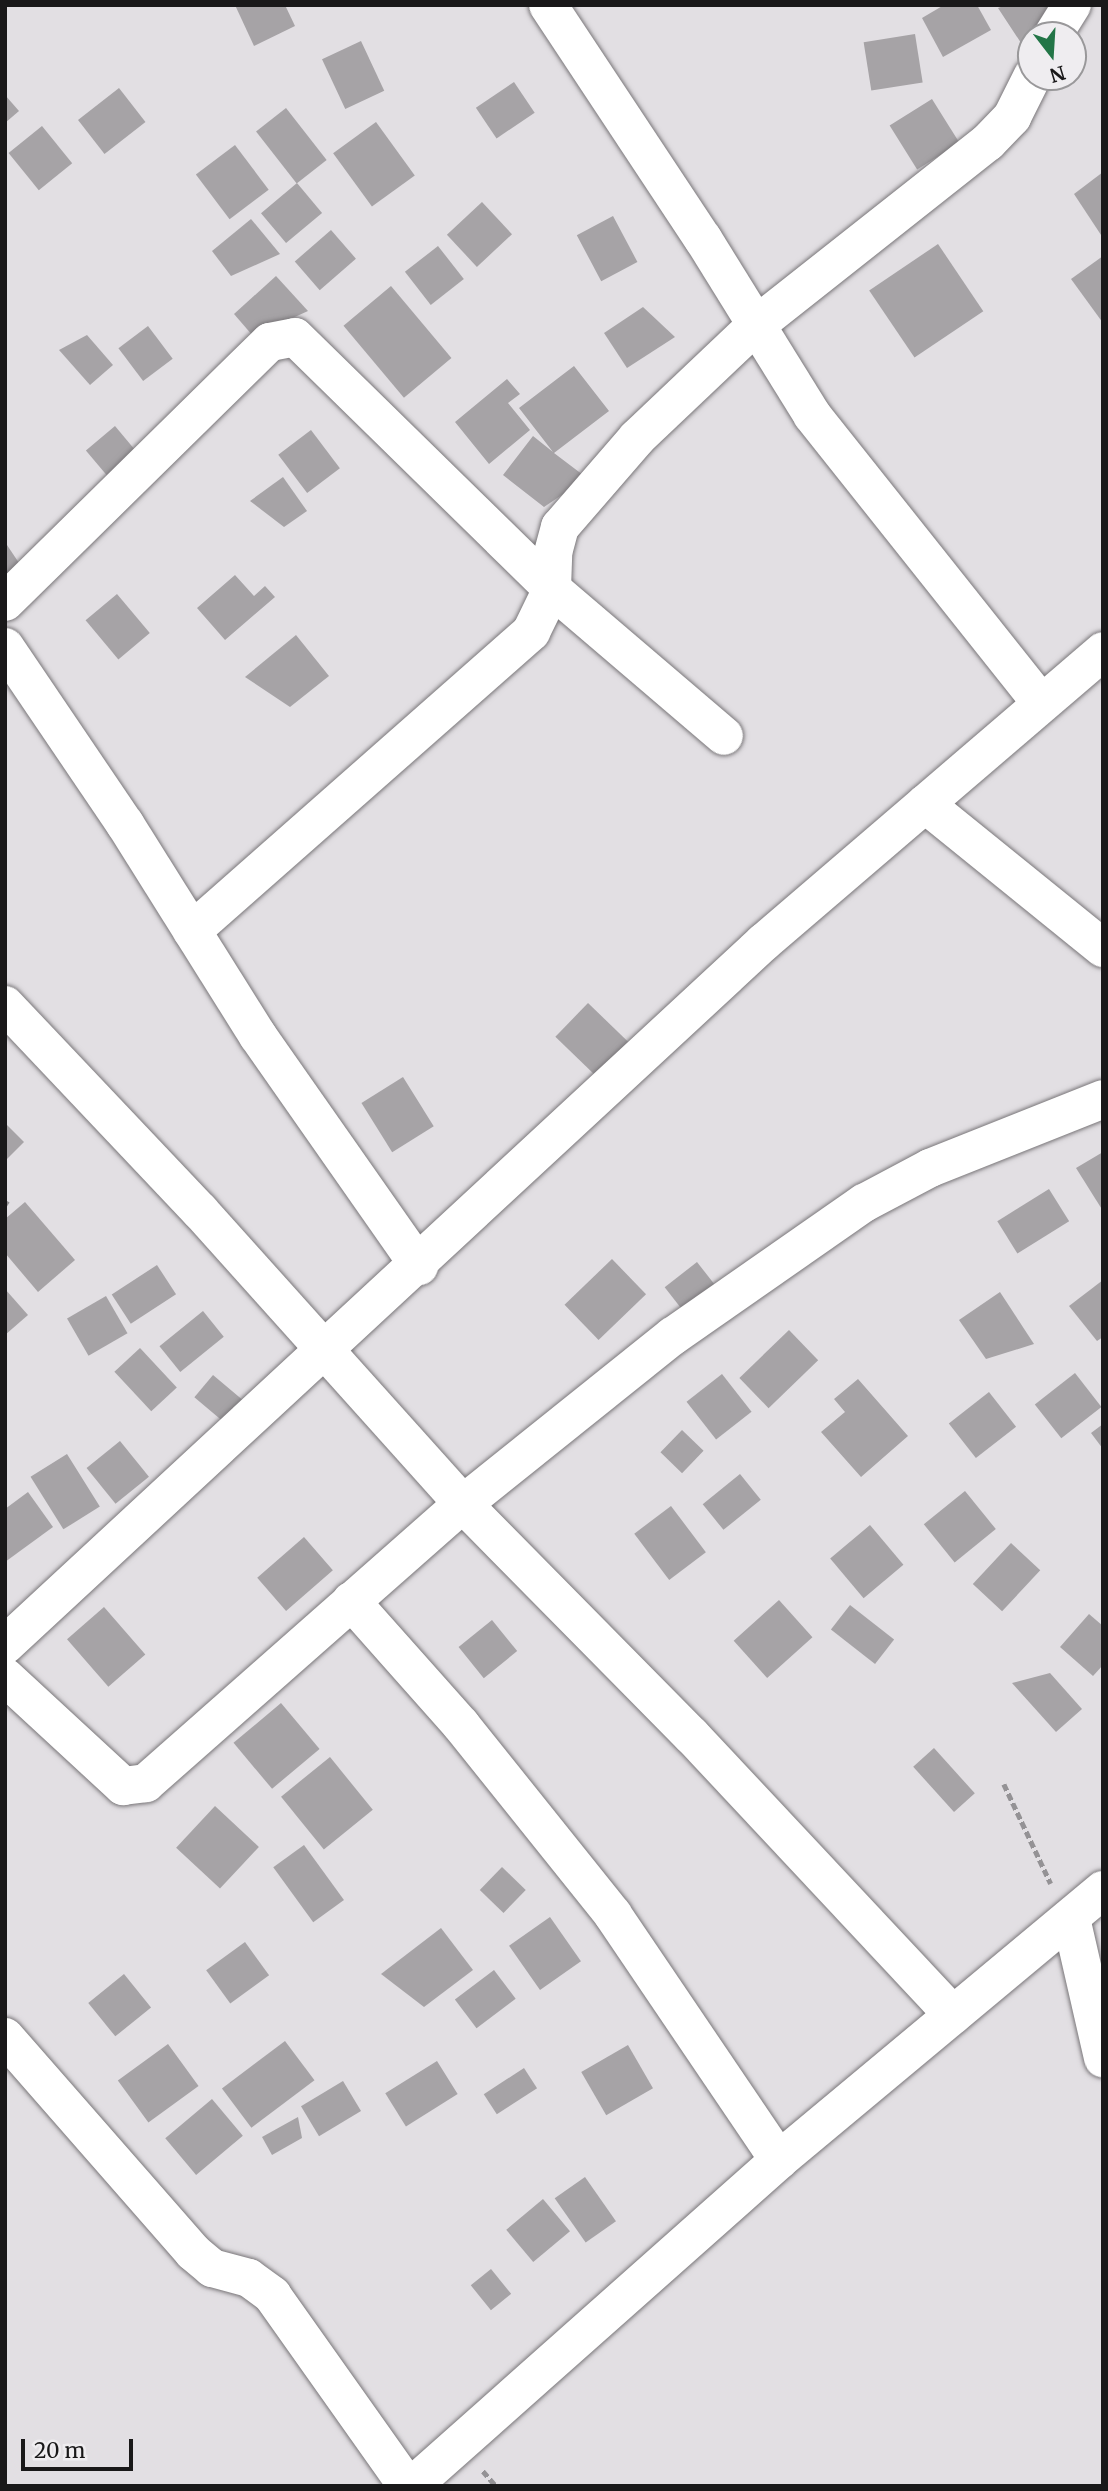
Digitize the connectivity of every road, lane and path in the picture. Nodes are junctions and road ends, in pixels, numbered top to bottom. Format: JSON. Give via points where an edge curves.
{"nodes":[{"id":1,"x":548,"y":5,"type":"edge"},
{"id":2,"x":1072,"y":5,"type":"edge"},
{"id":3,"x":1062,"y":21,"type":"edge"},
{"id":4,"x":1025,"y":91,"type":"edge"},
{"id":5,"x":755,"y":326,"type":"junction"},
{"id":6,"x":552,"y":589,"type":"junction"},
{"id":7,"x":5,"y":602,"type":"edge"},
{"id":8,"x":1103,"y":651,"type":"edge"},
{"id":9,"x":9,"y":660,"type":"edge"},
{"id":10,"x":1040,"y":702,"type":"junction"},
{"id":11,"x":724,"y":736,"type":"dead end"},
{"id":12,"x":925,"y":804,"type":"junction"},
{"id":13,"x":192,"y":931,"type":"junction"},
{"id":14,"x":1103,"y":948,"type":"edge"},
{"id":15,"x":5,"y":1005,"type":"edge"},
{"id":16,"x":1103,"y":1099,"type":"edge"},
{"id":17,"x":419,"y":1266,"type":"junction"},
{"id":18,"x":323,"y":1349,"type":"junction"},
{"id":19,"x":463,"y":1504,"type":"junction"},
{"id":20,"x":351,"y":1601,"type":"junction"},
{"id":21,"x":5,"y":1645,"type":"edge"},
{"id":22,"x":5,"y":1677,"type":"edge"},
{"id":23,"x":1004,"y":1784,"type":"dead end"},
{"id":24,"x":1103,"y":1890,"type":"edge"},
{"id":25,"x":1071,"y":1918,"type":"junction"},
{"id":26,"x":953,"y":2015,"type":"junction"},
{"id":27,"x":5,"y":2037,"type":"edge"},
{"id":28,"x":1103,"y":2058,"type":"edge"},
{"id":29,"x":779,"y":2160,"type":"junction"},
{"id":30,"x":407,"y":2486,"type":"edge"},
{"id":31,"x":412,"y":2486,"type":"edge"}],
"edges":[{"from":1,"to":5,"type":"street"},
{"from":2,"to":3,"type":"street"},
{"from":4,"to":5,"type":"street","via":[[1012,117],[988,142]]},
{"from":5,"to":6,"type":"street","via":[[637,438],[560,527],[553,553]]},
{"from":5,"to":10,"type":"street","via":[[812,415]]},
{"from":6,"to":7,"type":"street","via":[[295,337],[270,342]]},
{"from":6,"to":11,"type":"street"},
{"from":6,"to":13,"type":"street","via":[[530,632]]},
{"from":8,"to":10,"type":"street"},
{"from":9,"to":13,"type":"street"},
{"from":10,"to":12,"type":"street"},
{"from":12,"to":14,"type":"street"},
{"from":12,"to":17,"type":"street","via":[[541,1146]]},
{"from":13,"to":17,"type":"street","via":[[258,1036]]},
{"from":15,"to":18,"type":"street"},
{"from":16,"to":19,"type":"street","via":[[930,1168],[864,1203],[673,1336]]},
{"from":17,"to":18,"type":"street"},
{"from":18,"to":19,"type":"street"},
{"from":18,"to":21,"type":"street"},
{"from":19,"to":20,"type":"street"},
{"from":19,"to":26,"type":"street","via":[[692,1736]]},
{"from":20,"to":22,"type":"street","via":[[146,1783],[123,1786]]},
{"from":20,"to":29,"type":"street","via":[[461,1725],[613,1915]]},
{"from":23,"to":25,"type":"path"},
{"from":24,"to":25,"type":"street"},
{"from":25,"to":26,"type":"street"},
{"from":25,"to":28,"type":"street"},
{"from":26,"to":29,"type":"street"},
{"from":27,"to":30,"type":"street","via":[[193,2252],[212,2268],[249,2278],[272,2295]]},
{"from":29,"to":31,"type":"street"}]}
